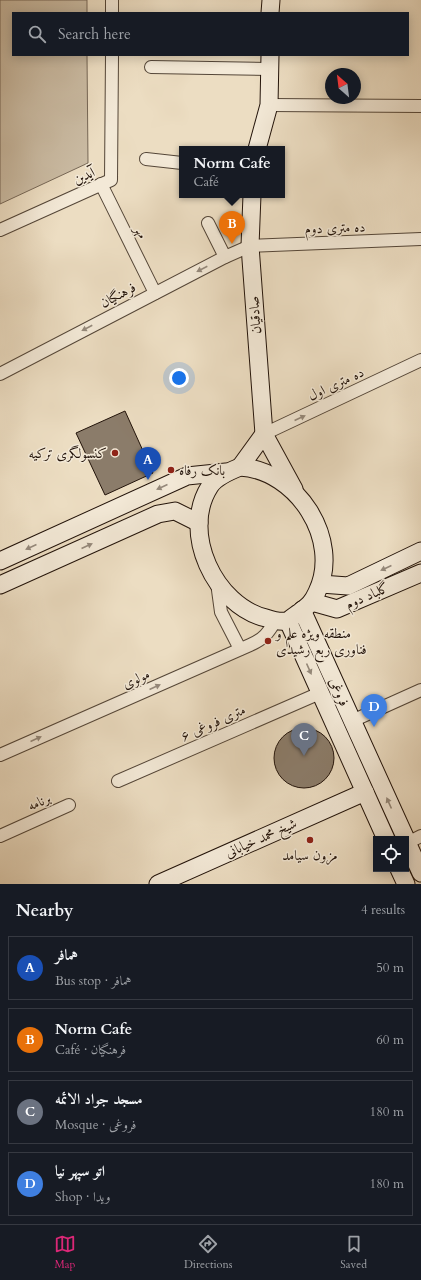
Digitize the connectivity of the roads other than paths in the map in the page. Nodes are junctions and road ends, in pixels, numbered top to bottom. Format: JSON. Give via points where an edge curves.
{"nodes":[{"id":1,"x":112,"y":0,"type":"edge"},
{"id":2,"x":271,"y":0,"type":"edge"},
{"id":3,"x":112,"y":12,"type":"edge"},
{"id":4,"x":270,"y":12,"type":"edge"},
{"id":5,"x":112,"y":56,"type":"edge"},
{"id":6,"x":270,"y":62,"type":"edge"},
{"id":7,"x":151,"y":67,"type":"dead end"},
{"id":8,"x":269,"y":104,"type":"junction"},
{"id":9,"x":421,"y":106,"type":"edge"},
{"id":10,"x":258,"y":146,"type":"edge"},
{"id":11,"x":146,"y":160,"type":"dead end"},
{"id":12,"x":179,"y":163,"type":"edge"},
{"id":13,"x":101,"y":184,"type":"junction"},
{"id":14,"x":252,"y":198,"type":"edge"},
{"id":15,"x":208,"y":223,"type":"dead end"},
{"id":16,"x":0,"y":230,"type":"edge"},
{"id":17,"x":421,"y":239,"type":"edge"},
{"id":18,"x":250,"y":246,"type":"junction"},
{"id":19,"x":225,"y":257,"type":"junction"},
{"id":20,"x":155,"y":293,"type":"junction"},
{"id":21,"x":421,"y":360,"type":"edge"},
{"id":22,"x":0,"y":374,"type":"edge"},
{"id":23,"x":264,"y":434,"type":"junction"},
{"id":24,"x":233,"y":470,"type":"junction"},
{"id":25,"x":296,"y":493,"type":"junction"},
{"id":26,"x":199,"y":523,"type":"junction"},
{"id":27,"x":52,"y":537,"type":"junction"},
{"id":28,"x":421,"y":551,"type":"edge"},
{"id":29,"x":61,"y":558,"type":"junction"},
{"id":30,"x":0,"y":561,"type":"edge"},
{"id":31,"x":421,"y":573,"type":"edge"},
{"id":32,"x":217,"y":583,"type":"junction"},
{"id":33,"x":321,"y":584,"type":"junction"},
{"id":34,"x":0,"y":585,"type":"edge"},
{"id":35,"x":307,"y":606,"type":"junction"},
{"id":36,"x":282,"y":620,"type":"junction"},
{"id":37,"x":240,"y":650,"type":"junction"},
{"id":38,"x":421,"y":690,"type":"edge"},
{"id":39,"x":320,"y":693,"type":"junction"},
{"id":40,"x":352,"y":721,"type":"junction"},
{"id":41,"x":0,"y":755,"type":"edge"},
{"id":42,"x":118,"y":781,"type":"dead end"},
{"id":43,"x":365,"y":792,"type":"junction"},
{"id":44,"x":69,"y":805,"type":"dead end"},
{"id":45,"x":0,"y":836,"type":"edge"},
{"id":46,"x":385,"y":836,"type":"edge"},
{"id":47,"x":410,"y":839,"type":"edge"},
{"id":48,"x":400,"y":872,"type":"edge"},
{"id":49,"x":421,"y":873,"type":"edge"},
{"id":50,"x":158,"y":884,"type":"edge"},
{"id":51,"x":406,"y":884,"type":"edge"}],
"edges":[{"from":1,"to":3,"type":"street"},
{"from":2,"to":4,"type":"main road"},
{"from":5,"to":13,"type":"street","name":"آیدین","via":[[111,180]]},
{"from":6,"to":7,"type":"street"},
{"from":6,"to":8,"type":"main road"},
{"from":8,"to":9,"type":"street"},
{"from":8,"to":10,"type":"main road"},
{"from":11,"to":12,"type":"street"},
{"from":13,"to":16,"type":"street","name":"آیدین"},
{"from":13,"to":20,"type":"street","name":"مهر"},
{"from":14,"to":18,"type":"main road","name":"صادقیان"},
{"from":15,"to":19,"type":"street"},
{"from":17,"to":18,"type":"street","name":"ده متری دوم"},
{"from":18,"to":19,"type":"street","name":"فرهنگیان"},
{"from":18,"to":23,"type":"main road","name":"صادقیان"},
{"from":19,"to":20,"type":"street","name":"فرهنگیان","one_way":true},
{"from":20,"to":22,"type":"street","name":"فرهنگیان","one_way":true},
{"from":23,"to":21,"type":"street","name":"ده متری اول","one_way":true},
{"from":23,"to":24,"type":"main road"},
{"from":23,"to":25,"type":"main road"},
{"from":24,"to":25,"type":"main road","via":[[266,472]]},
{"from":24,"to":26,"type":"main road","via":[[210,486],[202,504]]},
{"from":24,"to":27,"type":"main road","one_way":true,"via":[[188,476]]},
{"from":25,"to":33,"type":"main road","via":[[306,506],[319,533],[323,548]]},
{"from":29,"to":26,"type":"main road","one_way":true,"via":[[158,514],[175,511]]},
{"from":26,"to":32,"type":"main road","via":[[204,555]]},
{"from":27,"to":29,"type":"main road"},
{"from":27,"to":30,"type":"main road","one_way":true},
{"from":28,"to":33,"type":"main road","name":"گلباد دوم","one_way":true,"via":[[348,586]]},
{"from":29,"to":34,"type":"main road"},
{"from":31,"to":35,"type":"main road","name":"گلباد دوم","via":[[337,609]]},
{"from":32,"to":36,"type":"main road","via":[[227,595],[256,616]]},
{"from":32,"to":37,"type":"street","via":[[221,612]]},
{"from":33,"to":35,"type":"main road"},
{"from":35,"to":36,"type":"main road"},
{"from":35,"to":40,"type":"main road","name":"فروغى"},
{"from":36,"to":37,"type":"street","name":"مولوی","via":[[261,640]]},
{"from":36,"to":39,"type":"main road","name":"فروغى","one_way":true},
{"from":41,"to":37,"type":"street","name":"مولوی","one_way":true},
{"from":38,"to":40,"type":"street"},
{"from":39,"to":42,"type":"street","name":"۶ متری فروغی"},
{"from":39,"to":43,"type":"main road","name":"فروغى"},
{"from":47,"to":40,"type":"main road","name":"فروغى","one_way":true},
{"from":43,"to":46,"type":"main road","name":"فروغى"},
{"from":43,"to":50,"type":"main road","name":"شیخ محمد خیابانی"},
{"from":44,"to":45,"type":"street","name":"برنامه"},
{"from":47,"to":49,"type":"main road","name":"فروغى"},
{"from":48,"to":51,"type":"main road"}]}
